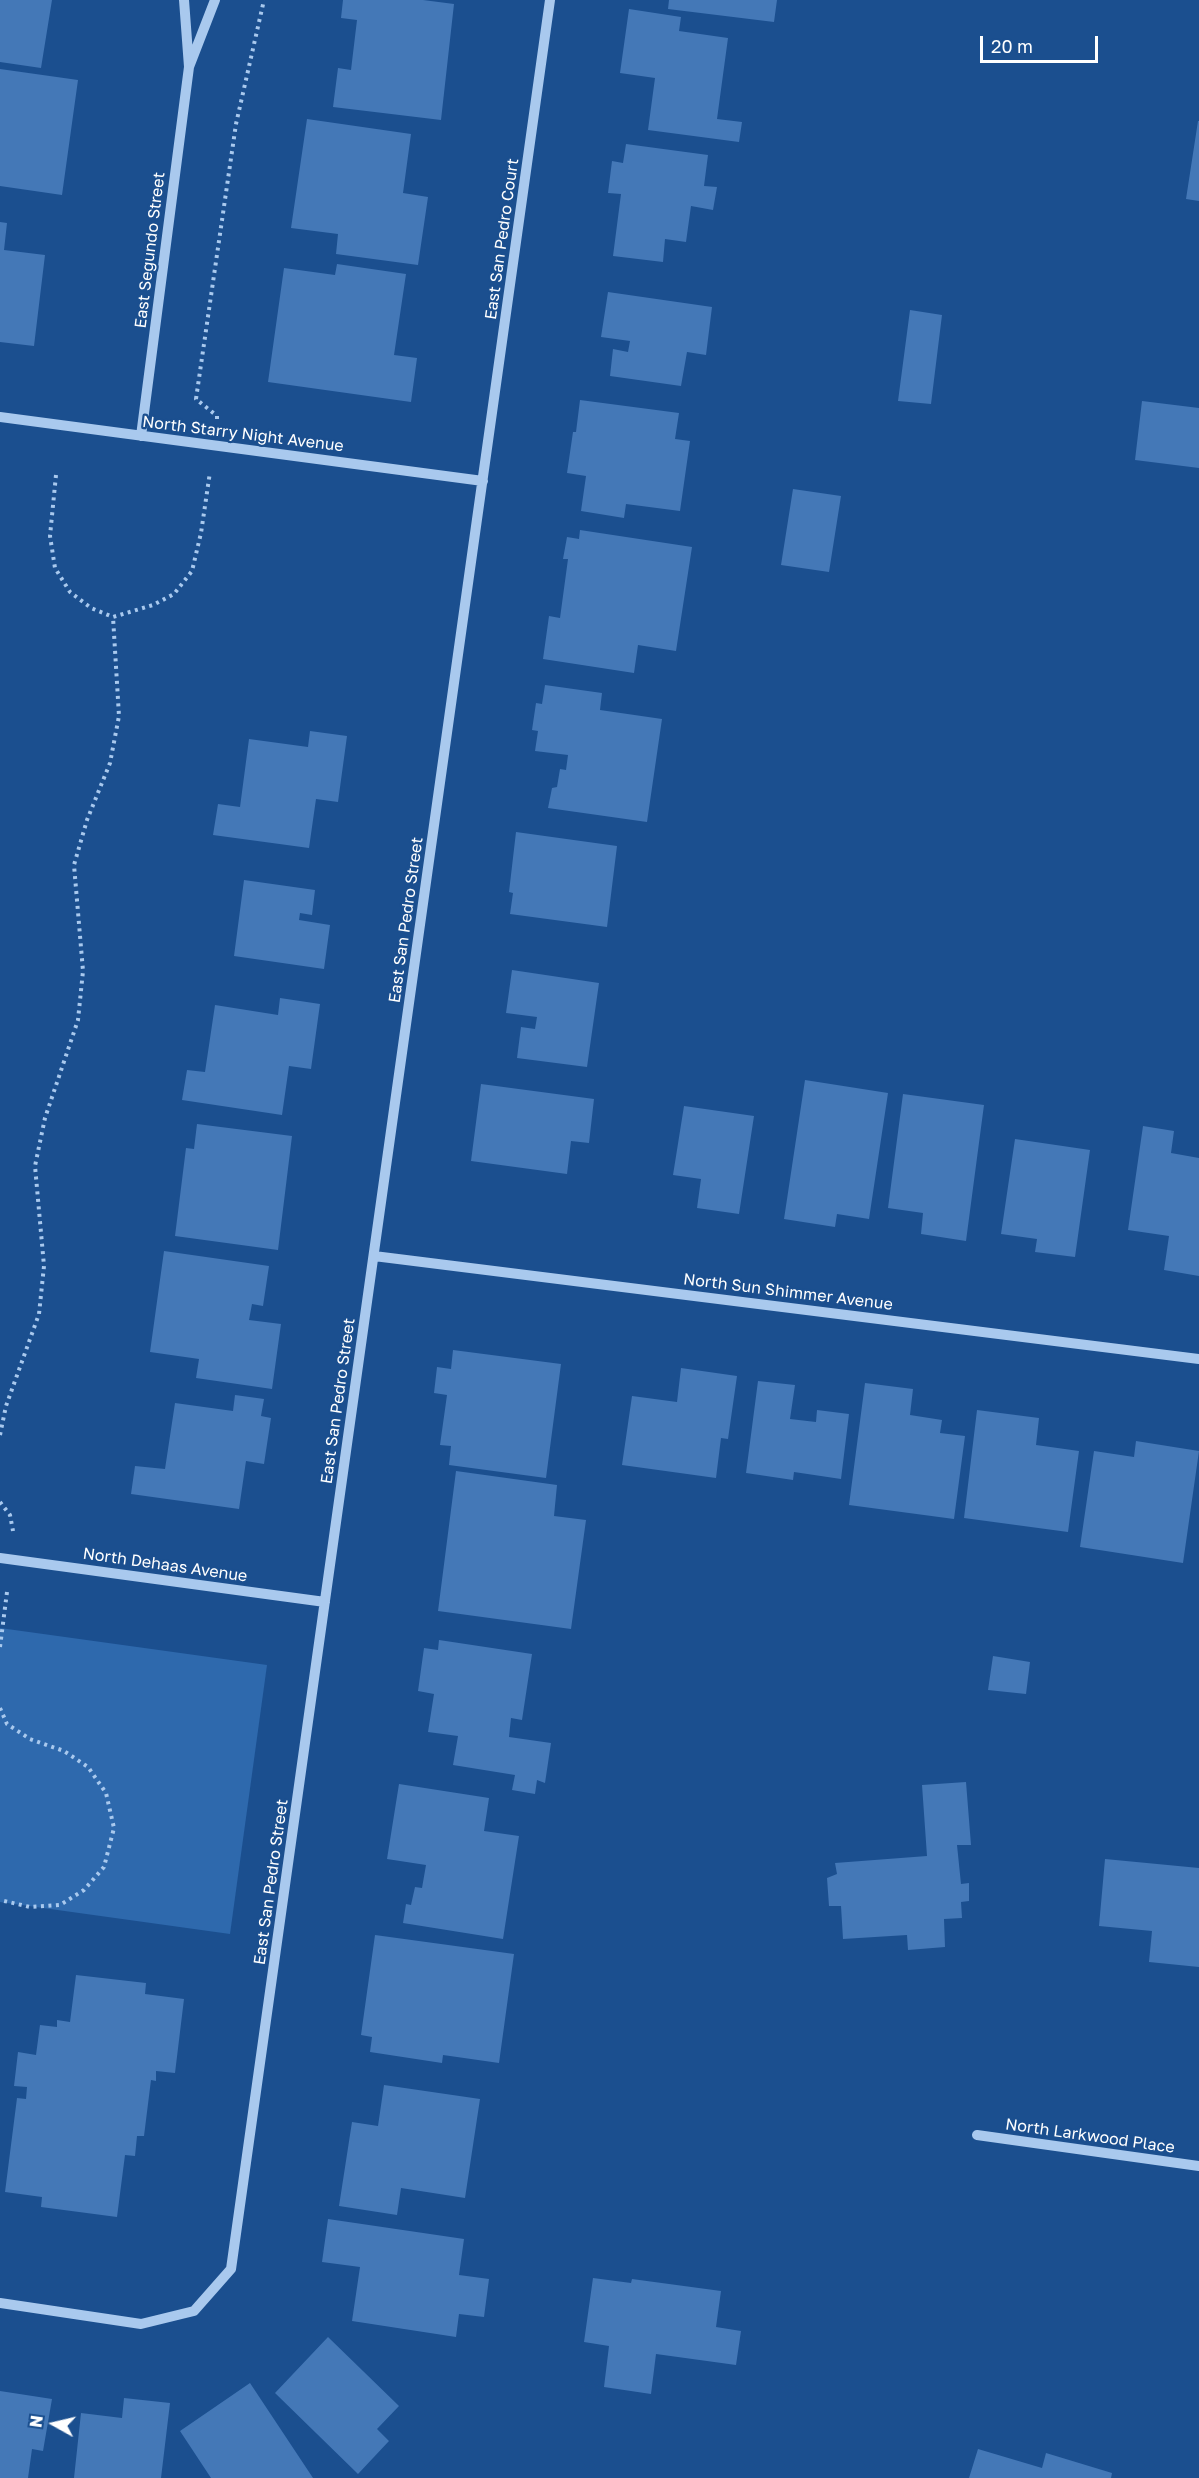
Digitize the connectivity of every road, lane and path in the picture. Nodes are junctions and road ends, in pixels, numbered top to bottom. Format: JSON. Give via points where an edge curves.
{"nodes":[{"id":1,"x":184,"y":0,"type":"edge"},
{"id":2,"x":215,"y":0,"type":"edge"},
{"id":3,"x":264,"y":0,"type":"edge"},
{"id":4,"x":550,"y":0,"type":"edge"},
{"id":5,"x":189,"y":67,"type":"junction"},
{"id":6,"x":217,"y":416,"type":"dead end"},
{"id":7,"x":0,"y":417,"type":"edge"},
{"id":8,"x":141,"y":436,"type":"junction"},
{"id":9,"x":56,"y":475,"type":"dead end"},
{"id":10,"x":483,"y":481,"type":"junction"},
{"id":11,"x":209,"y":485,"type":"dead end"},
{"id":12,"x":113,"y":617,"type":"junction"},
{"id":13,"x":374,"y":1256,"type":"junction"},
{"id":14,"x":1199,"y":1359,"type":"edge"},
{"id":15,"x":0,"y":1435,"type":"edge"},
{"id":16,"x":0,"y":1502,"type":"edge"},
{"id":17,"x":13,"y":1531,"type":"dead end"},
{"id":18,"x":0,"y":1558,"type":"edge"},
{"id":19,"x":7,"y":1592,"type":"dead end"},
{"id":20,"x":325,"y":1602,"type":"junction"},
{"id":21,"x":0,"y":1647,"type":"edge"},
{"id":22,"x":0,"y":1708,"type":"edge"},
{"id":23,"x":0,"y":1900,"type":"edge"},
{"id":24,"x":977,"y":2135,"type":"dead end"},
{"id":25,"x":1199,"y":2166,"type":"edge"},
{"id":26,"x":0,"y":2303,"type":"edge"}],
"edges":[{"from":1,"to":5,"type":"street","name":"East Segundo Street"},
{"from":2,"to":5,"type":"street","name":"East Segundo Street"},
{"from":3,"to":6,"type":"path","via":[[236,124],[196,399]]},
{"from":4,"to":10,"type":"street","name":"East San Pedro Court"},
{"from":5,"to":8,"type":"street","name":"East Segundo Street"},
{"from":7,"to":8,"type":"street","name":"North Starry Night Avenue"},
{"from":8,"to":10,"type":"street","name":"North Starry Night Avenue"},
{"from":9,"to":12,"type":"path","via":[[50,536],[55,568],[70,592],[91,608]]},
{"from":10,"to":13,"type":"street","name":"East San Pedro Street"},
{"from":11,"to":12,"type":"path","via":[[192,572],[174,594]]},
{"from":12,"to":15,"type":"path","via":[[118,716],[110,763],[74,865],[83,970],[78,1020],[45,1118],[35,1166],[44,1266],[39,1314],[6,1406]]},
{"from":13,"to":14,"type":"street","name":"North Sun Shimmer Avenue"},
{"from":13,"to":20,"type":"street","name":"East San Pedro Street"},
{"from":16,"to":17,"type":"path","via":[[10,1515]]},
{"from":18,"to":20,"type":"street","name":"North Dehaas Avenue"},
{"from":19,"to":21,"type":"path"},
{"from":20,"to":26,"type":"street","name":"East San Pedro Street","via":[[231,2270],[194,2311],[141,2324]]},
{"from":22,"to":23,"type":"path","via":[[7,1724],[30,1739],[64,1750],[88,1767],[106,1792],[114,1828],[104,1867],[84,1890],[60,1905],[30,1907]]},
{"from":24,"to":25,"type":"street","name":"North Larkwood Place"}]}
